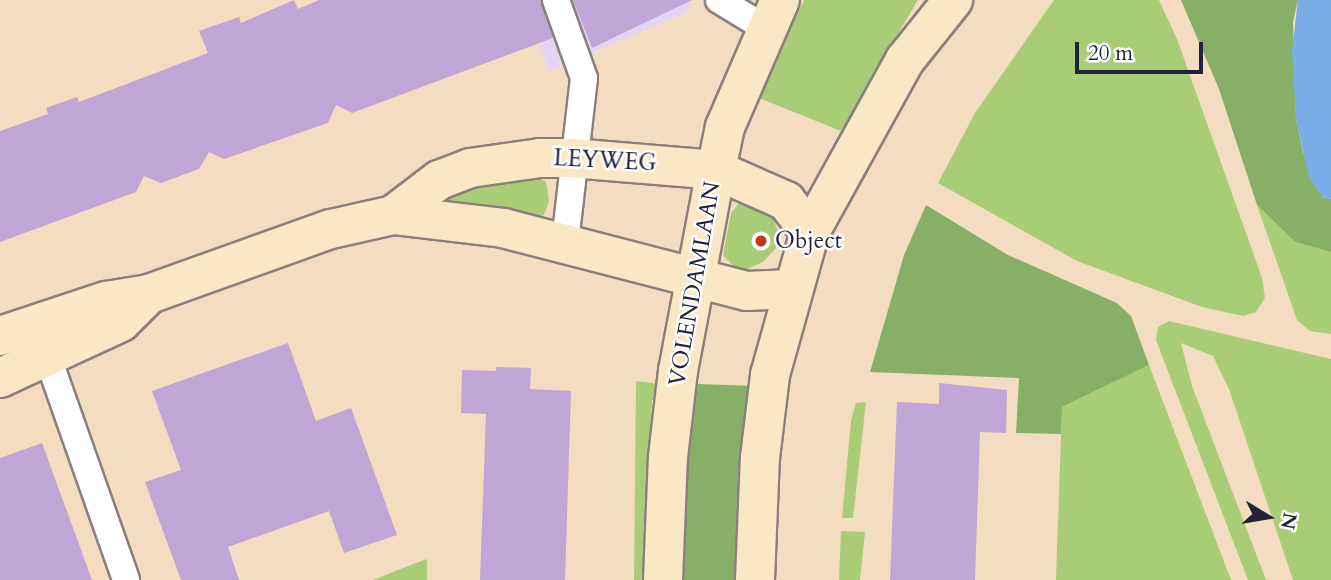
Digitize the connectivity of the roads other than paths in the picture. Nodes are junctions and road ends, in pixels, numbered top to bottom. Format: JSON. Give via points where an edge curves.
{"nodes":[{"id":1,"x":556,"y":0,"type":"edge"},
{"id":2,"x":719,"y":0,"type":"edge"},
{"id":3,"x":953,"y":0,"type":"edge"},
{"id":4,"x":772,"y":14,"type":"edge"},
{"id":5,"x":571,"y":158,"type":"junction"},
{"id":6,"x":716,"y":170,"type":"junction"},
{"id":7,"x":393,"y":215,"type":"junction"},
{"id":8,"x":810,"y":232,"type":"junction"},
{"id":9,"x":565,"y":243,"type":"junction"},
{"id":10,"x":694,"y":278,"type":"junction"},
{"id":11,"x":791,"y":289,"type":"junction"},
{"id":12,"x":0,"y":336,"type":"edge"},
{"id":13,"x":42,"y":341,"type":"junction"},
{"id":14,"x":0,"y":377,"type":"edge"},
{"id":15,"x":126,"y":580,"type":"edge"},
{"id":16,"x":663,"y":580,"type":"edge"},
{"id":17,"x":755,"y":580,"type":"edge"}],
"edges":[{"from":1,"to":5,"type":"lane","via":[[584,78]]},
{"from":2,"to":4,"type":"lane"},
{"from":3,"to":8,"type":"street","via":[[905,60]]},
{"from":4,"to":6,"type":"street","name":"VOLENDAMLAAN","via":[[725,127]]},
{"from":5,"to":6,"type":"street","name":"LEYWEG"},
{"from":5,"to":7,"type":"street","name":"LEYWEG","via":[[470,168],[439,180]]},
{"from":5,"to":9,"type":"lane"},
{"from":6,"to":8,"type":"street","name":"LEYWEG","via":[[786,201]]},
{"from":6,"to":10,"type":"street","name":"VOLENDAMLAAN"},
{"from":7,"to":9,"type":"street","name":"LEYWEG","via":[[503,228]]},
{"from":7,"to":13,"type":"street","name":"LEYWEG","via":[[331,229],[149,294],[121,322]]},
{"from":8,"to":11,"type":"street"},
{"from":9,"to":10,"type":"street","name":"LEYWEG"},
{"from":10,"to":11,"type":"street","name":"LEYWEG","via":[[747,291]]},
{"from":10,"to":16,"type":"street","name":"VOLENDAMLAAN","via":[[668,457]]},
{"from":11,"to":17,"type":"street","via":[[770,375],[763,430]]},
{"from":12,"to":13,"type":"street","name":"LEYWEG"},
{"from":13,"to":14,"type":"street","name":"LEYWEG"},
{"from":13,"to":15,"type":"lane"}]}
